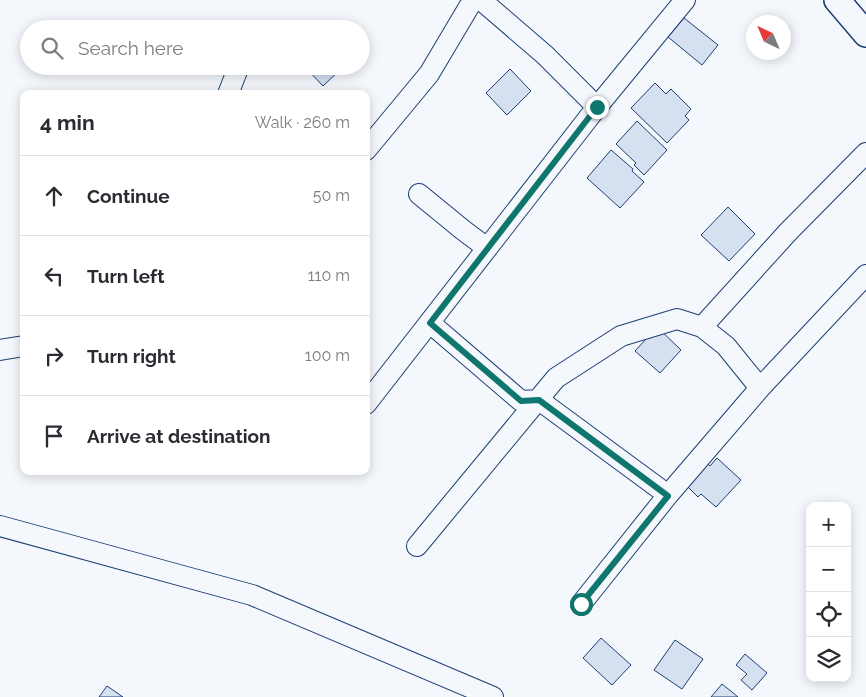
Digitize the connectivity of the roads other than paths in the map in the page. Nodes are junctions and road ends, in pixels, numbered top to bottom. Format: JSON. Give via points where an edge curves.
{"nodes":[{"id":1,"x":473,"y":0,"type":"edge"},
{"id":2,"x":481,"y":0,"type":"edge"},
{"id":3,"x":685,"y":0,"type":"edge"},
{"id":4,"x":837,"y":0,"type":"edge"},
{"id":5,"x":866,"y":34,"type":"edge"},
{"id":6,"x":235,"y":75,"type":"edge"},
{"id":7,"x":230,"y":90,"type":"edge"},
{"id":8,"x":597,"y":107,"type":"junction"},
{"id":9,"x":370,"y":145,"type":"edge"},
{"id":10,"x":866,"y":153,"type":"edge"},
{"id":11,"x":419,"y":194,"type":"dead end"},
{"id":12,"x":488,"y":248,"type":"junction"},
{"id":13,"x":866,"y":275,"type":"edge"},
{"id":14,"x":430,"y":323,"type":"junction"},
{"id":15,"x":702,"y":326,"type":"junction"},
{"id":16,"x":20,"y":347,"type":"edge"},
{"id":17,"x":0,"y":350,"type":"edge"},
{"id":18,"x":760,"y":388,"type":"junction"},
{"id":19,"x":370,"y":399,"type":"edge"},
{"id":20,"x":539,"y":400,"type":"junction"},
{"id":21,"x":668,"y":496,"type":"junction"},
{"id":22,"x":0,"y":526,"type":"edge"},
{"id":23,"x":417,"y":546,"type":"dead end"},
{"id":24,"x":581,"y":604,"type":"dead end"},
{"id":25,"x":493,"y":697,"type":"edge"}],
"edges":[{"from":1,"to":9,"type":"street","via":[[429,74]]},
{"from":2,"to":8,"type":"street","via":[[545,55]]},
{"from":3,"to":8,"type":"street"},
{"from":4,"to":5,"type":"main road"},
{"from":6,"to":7,"type":"street"},
{"from":8,"to":12,"type":"street"},
{"from":10,"to":15,"type":"street"},
{"from":11,"to":12,"type":"street"},
{"from":12,"to":14,"type":"street"},
{"from":13,"to":18,"type":"street"},
{"from":14,"to":19,"type":"street"},
{"from":14,"to":20,"type":"street","via":[[521,401]]},
{"from":15,"to":18,"type":"street","via":[[726,346]]},
{"from":15,"to":20,"type":"street","via":[[677,319],[621,336],[556,378]]},
{"from":16,"to":17,"type":"street"},
{"from":18,"to":21,"type":"street"},
{"from":20,"to":21,"type":"street"},
{"from":20,"to":23,"type":"street"},
{"from":21,"to":24,"type":"street"},
{"from":22,"to":25,"type":"street","via":[[252,595]]}]}
